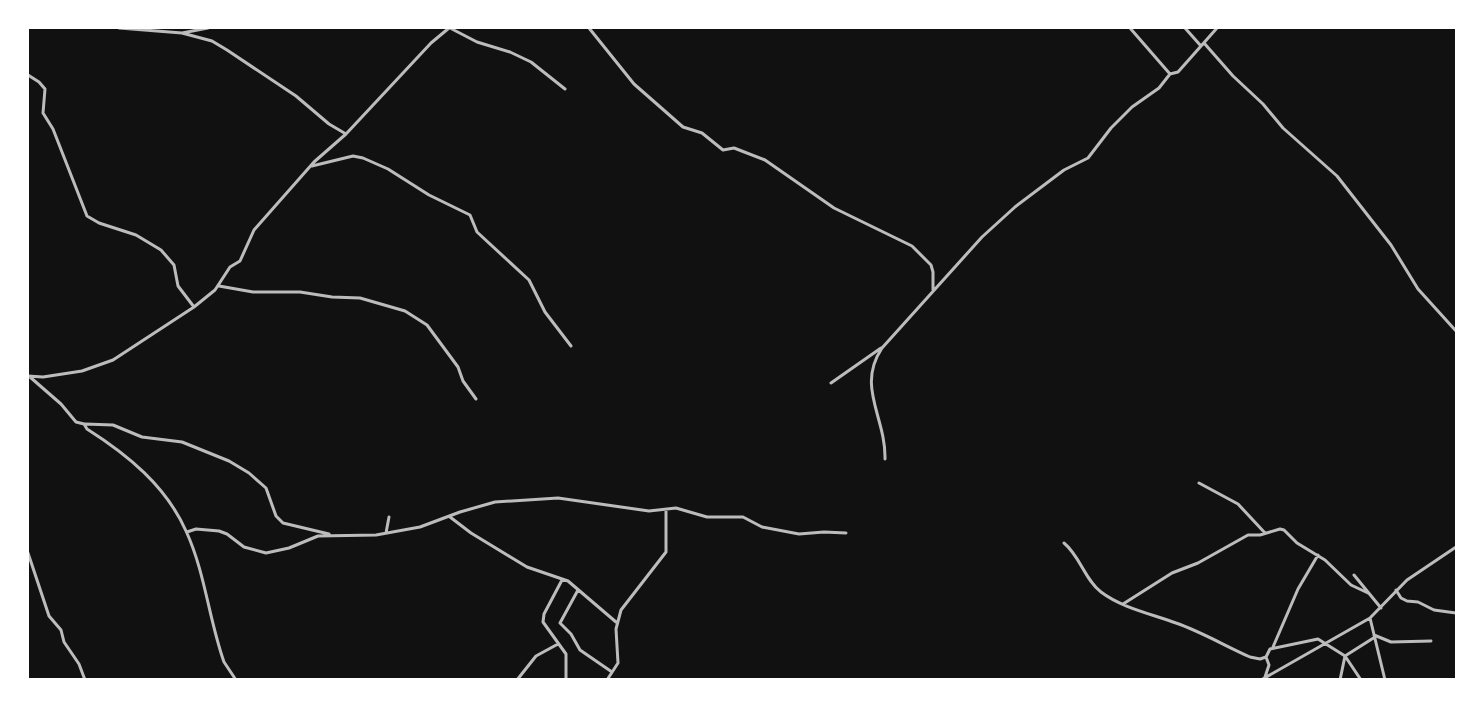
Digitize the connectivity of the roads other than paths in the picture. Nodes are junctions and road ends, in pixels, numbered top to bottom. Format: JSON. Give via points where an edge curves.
{"nodes":[{"id":1,"x":119,"y":28,"type":"edge"},
{"id":2,"x":208,"y":28,"type":"edge"},
{"id":3,"x":450,"y":28,"type":"edge"},
{"id":4,"x":589,"y":28,"type":"edge"},
{"id":5,"x":1130,"y":28,"type":"edge"},
{"id":6,"x":1185,"y":28,"type":"edge"},
{"id":7,"x":1218,"y":28,"type":"edge"},
{"id":8,"x":182,"y":34,"type":"junction"},
{"id":9,"x":1202,"y":45,"type":"junction"},
{"id":10,"x":1170,"y":74,"type":"junction"},
{"id":11,"x":28,"y":75,"type":"edge"},
{"id":12,"x":565,"y":90,"type":"dead end"},
{"id":13,"x":346,"y":134,"type":"junction"},
{"id":14,"x":310,"y":166,"type":"junction"},
{"id":15,"x":218,"y":286,"type":"junction"},
{"id":16,"x":933,"y":290,"type":"junction"},
{"id":17,"x":194,"y":307,"type":"junction"},
{"id":18,"x":1456,"y":331,"type":"edge"},
{"id":19,"x":571,"y":346,"type":"dead end"},
{"id":20,"x":882,"y":348,"type":"junction"},
{"id":21,"x":28,"y":376,"type":"edge"},
{"id":22,"x":830,"y":383,"type":"dead end"},
{"id":23,"x":476,"y":399,"type":"dead end"},
{"id":24,"x":84,"y":424,"type":"junction"},
{"id":25,"x":886,"y":459,"type":"dead end"},
{"id":26,"x":1199,"y":483,"type":"dead end"},
{"id":27,"x":666,"y":511,"type":"junction"},
{"id":28,"x":450,"y":517,"type":"junction"},
{"id":29,"x":389,"y":518,"type":"dead end"},
{"id":30,"x":187,"y":532,"type":"junction"},
{"id":31,"x":386,"y":533,"type":"junction"},
{"id":32,"x":846,"y":533,"type":"dead end"},
{"id":33,"x":332,"y":534,"type":"junction"},
{"id":34,"x":1265,"y":534,"type":"junction"},
{"id":35,"x":1064,"y":542,"type":"dead end"},
{"id":36,"x":1456,"y":547,"type":"edge"},
{"id":37,"x":28,"y":553,"type":"edge"},
{"id":38,"x":1318,"y":555,"type":"junction"},
{"id":39,"x":1354,"y":575,"type":"dead end"},
{"id":40,"x":562,"y":580,"type":"junction"},
{"id":41,"x":578,"y":590,"type":"junction"},
{"id":42,"x":1396,"y":590,"type":"junction"},
{"id":43,"x":1368,"y":593,"type":"junction"},
{"id":44,"x":1123,"y":604,"type":"junction"},
{"id":45,"x":1381,"y":608,"type":"junction"},
{"id":46,"x":1456,"y":613,"type":"edge"},
{"id":47,"x":1370,"y":618,"type":"junction"},
{"id":48,"x":616,"y":622,"type":"junction"},
{"id":49,"x":1374,"y":636,"type":"junction"},
{"id":50,"x":1431,"y":641,"type":"dead end"},
{"id":51,"x":1326,"y":642,"type":"junction"},
{"id":52,"x":558,"y":644,"type":"junction"},
{"id":53,"x":1273,"y":647,"type":"junction"},
{"id":54,"x":1344,"y":656,"type":"junction"},
{"id":55,"x":1266,"y":657,"type":"junction"},
{"id":56,"x":612,"y":672,"type":"junction"},
{"id":57,"x":1263,"y":678,"type":"edge"},
{"id":58,"x":85,"y":680,"type":"edge"},
{"id":59,"x":236,"y":680,"type":"edge"},
{"id":60,"x":517,"y":680,"type":"edge"},
{"id":61,"x":566,"y":680,"type":"edge"},
{"id":62,"x":607,"y":680,"type":"edge"},
{"id":63,"x":1340,"y":680,"type":"edge"},
{"id":64,"x":1361,"y":680,"type":"edge"},
{"id":65,"x":1385,"y":680,"type":"edge"}],
"edges":[{"from":1,"to":8,"type":"street"},
{"from":2,"to":8,"type":"street"},
{"from":3,"to":12,"type":"street","via":[[484,45],[531,62]]},
{"from":3,"to":13,"type":"street","via":[[431,43]]},
{"from":4,"to":16,"type":"street","via":[[634,84],[683,127],[702,133],[723,150],[734,148],[765,160],[834,208],[912,246],[931,265]]},
{"from":5,"to":10,"type":"street"},
{"from":6,"to":9,"type":"street"},
{"from":7,"to":9,"type":"street"},
{"from":8,"to":13,"type":"street","via":[[212,41],[228,50]]},
{"from":9,"to":10,"type":"street","via":[[1178,72]]},
{"from":9,"to":18,"type":"street","via":[[1283,128],[1337,176],[1391,246],[1418,289]]},
{"from":10,"to":16,"type":"street","via":[[1159,88],[1128,111],[1088,158],[1064,170],[1014,207]]},
{"from":11,"to":17,"type":"street","via":[[45,89],[43,113],[53,129],[87,216],[136,235],[161,250],[174,265],[178,286]]},
{"from":13,"to":14,"type":"street"},
{"from":14,"to":15,"type":"street","via":[[254,230],[240,261],[230,267]]},
{"from":14,"to":19,"type":"street","via":[[353,156],[363,158],[470,216],[477,232],[529,280],[545,312]]},
{"from":15,"to":17,"type":"street"},
{"from":15,"to":23,"type":"street","via":[[253,292],[300,292],[360,298],[405,311],[427,325],[458,367],[463,381]]},
{"from":16,"to":20,"type":"street"},
{"from":17,"to":21,"type":"street","via":[[113,360],[82,371]]},
{"from":20,"to":22,"type":"street"},
{"from":20,"to":25,"type":"street","via":[[873,365],[870,385],[886,442]]},
{"from":21,"to":24,"type":"street","via":[[61,404],[76,422]]},
{"from":24,"to":30,"type":"street","via":[[161,489]]},
{"from":24,"to":33,"type":"street","via":[[113,426],[142,437],[182,442],[229,460],[266,488],[276,516],[283,523]]},
{"from":26,"to":34,"type":"street","via":[[1238,504]]},
{"from":27,"to":28,"type":"street","via":[[535,498],[495,502]]},
{"from":27,"to":32,"type":"street","via":[[676,508],[706,517],[743,517],[762,527],[799,534]]},
{"from":27,"to":48,"type":"street","via":[[666,552],[627,601]]},
{"from":28,"to":31,"type":"street"},
{"from":28,"to":40,"type":"street","via":[[527,567]]},
{"from":29,"to":31,"type":"street"},
{"from":30,"to":33,"type":"street","via":[[196,529],[219,531],[244,547],[266,553]]},
{"from":30,"to":59,"type":"street","via":[[220,651]]},
{"from":31,"to":33,"type":"street"},
{"from":34,"to":38,"type":"street","via":[[1283,529],[1296,543]]},
{"from":34,"to":44,"type":"street","via":[[1248,535],[1172,573]]},
{"from":35,"to":44,"type":"street","via":[[1075,552],[1099,590]]},
{"from":36,"to":42,"type":"street"},
{"from":37,"to":58,"type":"street","via":[[49,616],[61,630]]},
{"from":38,"to":43,"type":"street","via":[[1351,585]]},
{"from":38,"to":53,"type":"street","via":[[1298,588]]},
{"from":39,"to":43,"type":"street"},
{"from":40,"to":41,"type":"street"},
{"from":40,"to":52,"type":"street","via":[[543,619]]},
{"from":41,"to":48,"type":"street"},
{"from":41,"to":56,"type":"street","via":[[560,623],[573,636],[580,650]]},
{"from":42,"to":45,"type":"street"},
{"from":42,"to":46,"type":"street","via":[[1407,601]]},
{"from":43,"to":45,"type":"street"},
{"from":44,"to":55,"type":"street","via":[[1192,629],[1250,657],[1260,660]]},
{"from":45,"to":47,"type":"street"},
{"from":47,"to":49,"type":"street"},
{"from":47,"to":51,"type":"street"},
{"from":48,"to":56,"type":"street","via":[[618,663]]},
{"from":49,"to":50,"type":"street","via":[[1391,642]]},
{"from":49,"to":54,"type":"street"},
{"from":49,"to":65,"type":"street"},
{"from":51,"to":53,"type":"street","via":[[1313,639]]},
{"from":51,"to":54,"type":"street"},
{"from":51,"to":57,"type":"street"},
{"from":52,"to":60,"type":"street","via":[[536,656]]},
{"from":52,"to":61,"type":"street","via":[[567,656]]},
{"from":53,"to":55,"type":"street"},
{"from":54,"to":63,"type":"street"},
{"from":54,"to":64,"type":"street"},
{"from":55,"to":57,"type":"street","via":[[1269,665]]},
{"from":56,"to":62,"type":"street"}]}
